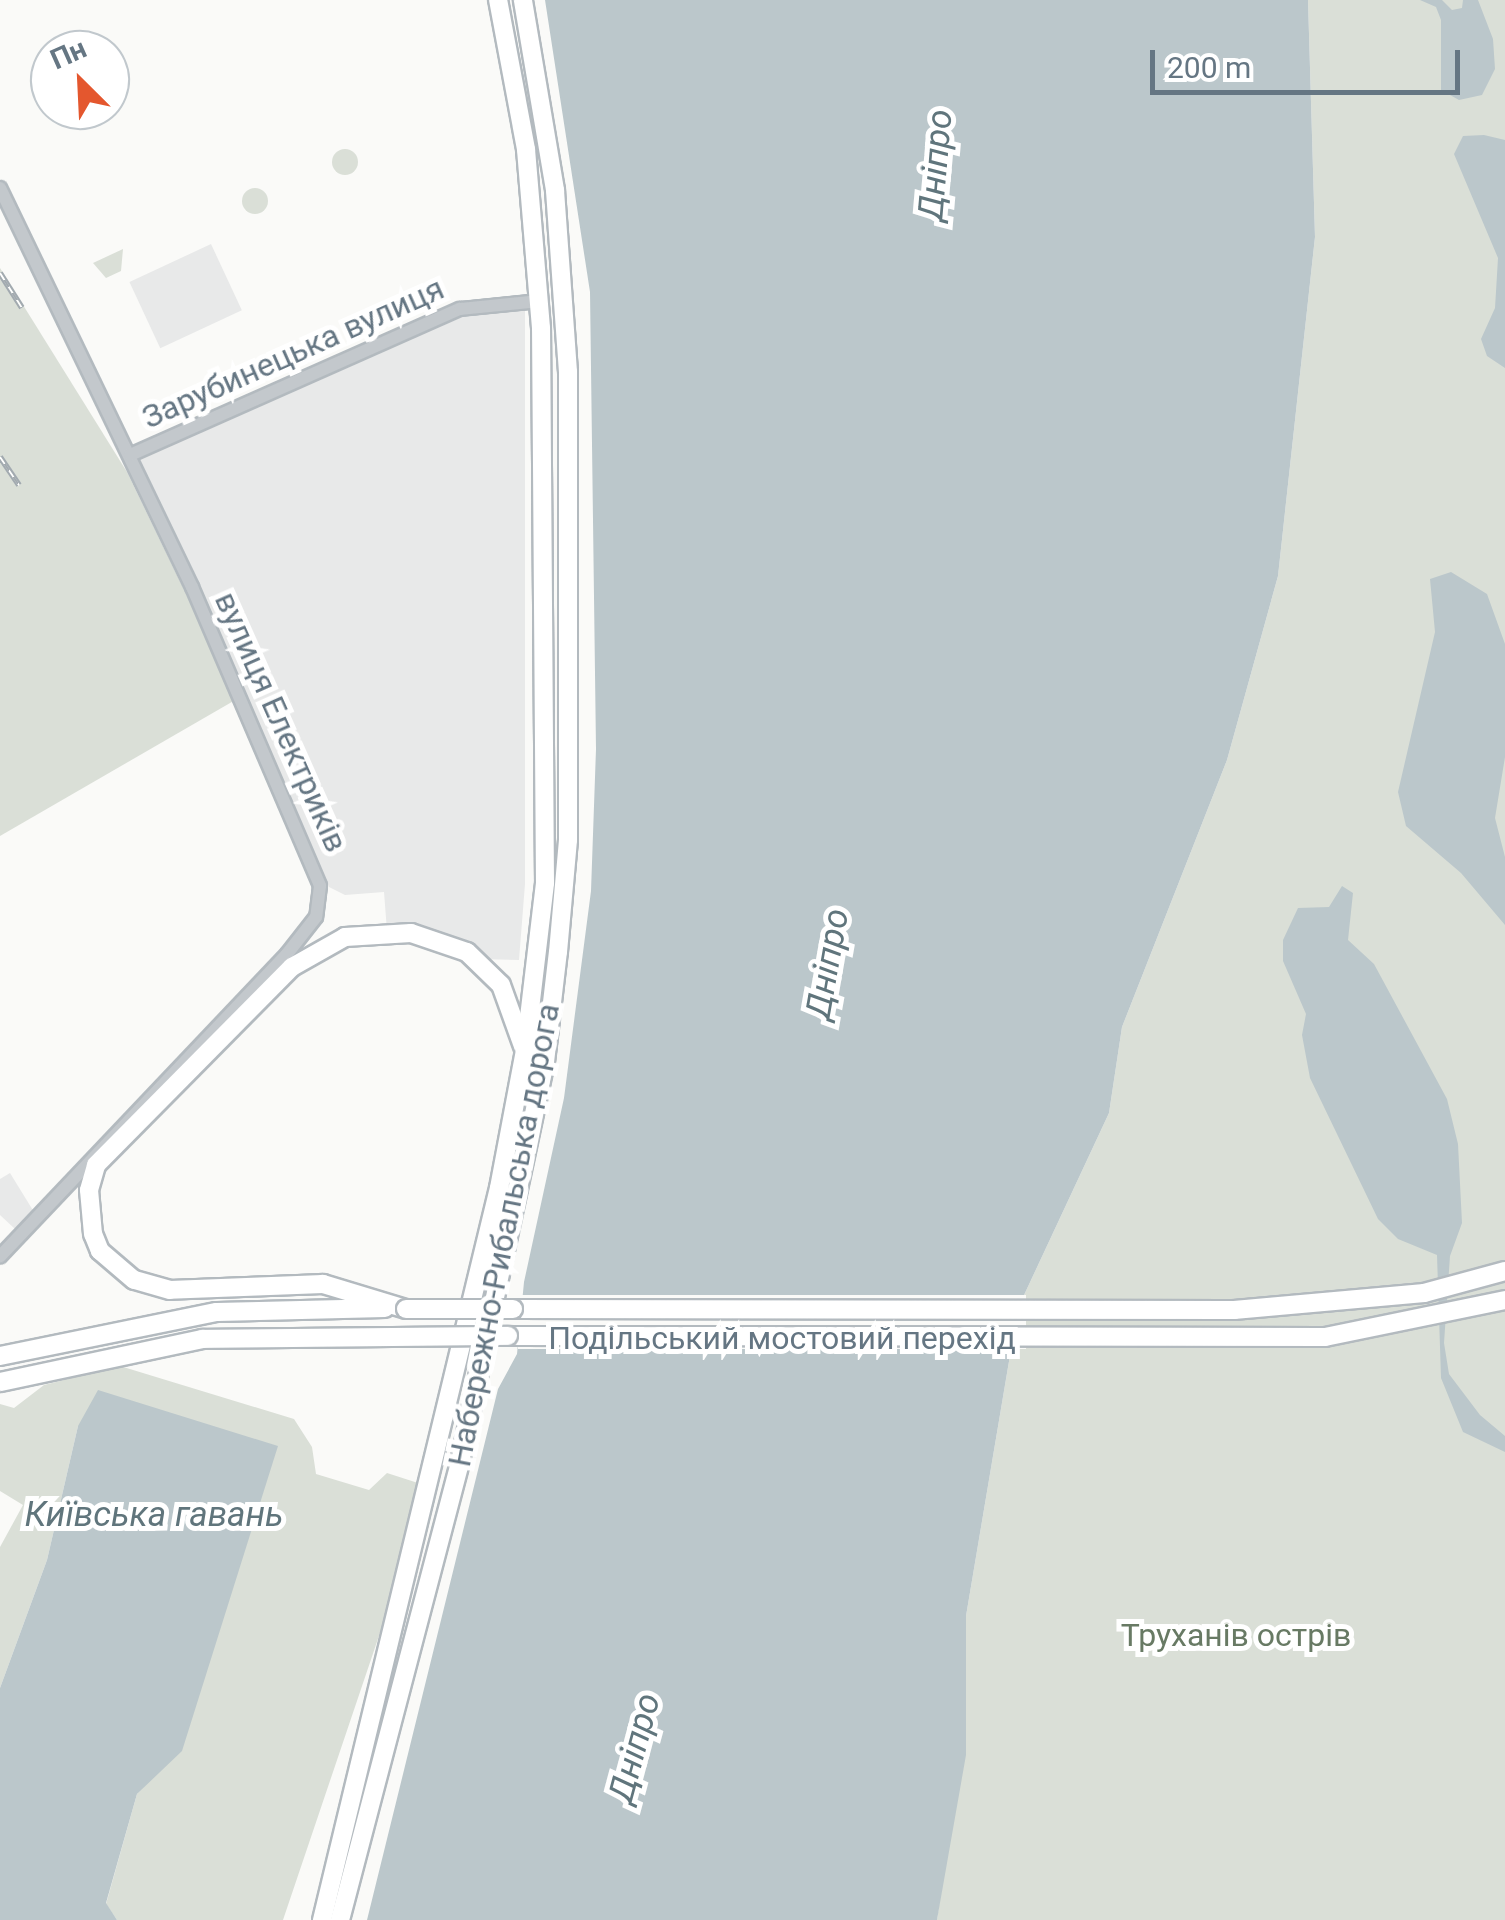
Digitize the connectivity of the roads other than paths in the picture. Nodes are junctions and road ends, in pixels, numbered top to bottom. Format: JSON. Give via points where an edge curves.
{"nodes":[{"id":1,"x":498,"y":0,"type":"edge"},
{"id":2,"x":523,"y":0,"type":"edge"},
{"id":3,"x":0,"y":188,"type":"edge"},
{"id":4,"x":539,"y":301,"type":"junction"},
{"id":5,"x":130,"y":456,"type":"junction"},
{"id":6,"x":525,"y":1051,"type":"junction"},
{"id":7,"x":0,"y":1256,"type":"edge"},
{"id":8,"x":1505,"y":1271,"type":"edge"},
{"id":9,"x":1505,"y":1300,"type":"edge"},
{"id":10,"x":406,"y":1308,"type":"junction"},
{"id":11,"x":0,"y":1356,"type":"edge"},
{"id":12,"x":0,"y":1382,"type":"edge"},
{"id":13,"x":322,"y":1920,"type":"edge"},
{"id":14,"x":340,"y":1920,"type":"edge"}],
"edges":[{"from":1,"to":4,"type":"main road","name":"Набережно-Рибальська дорога","via":[[526,150]]},
{"from":2,"to":14,"type":"main road","name":"Набережно-Рибальська дорога","via":[[548,131],[564,296],[567,859],[544,1062],[460,1462]]},
{"from":3,"to":5,"type":"street","name":"вулиця Електриків"},
{"from":4,"to":5,"type":"street","name":"Зарубинецька вулиця","via":[[460,308]]},
{"from":4,"to":6,"type":"main road","name":"Набережно-Рибальська дорога","via":[[548,818]]},
{"from":5,"to":7,"type":"street","name":"вулиця Електриків","via":[[310,853],[320,902],[287,954]]},
{"from":6,"to":10,"type":"main road","via":[[501,985],[482,964],[436,940],[371,932],[334,941],[292,967],[104,1152],[91,1178],[90,1218],[100,1251],[134,1280],[170,1290],[323,1284]]},
{"from":6,"to":13,"type":"main road","name":"Набережно-Рибальська дорога","via":[[439,1454]]},
{"from":8,"to":10,"type":"main road","name":"Подільський мостовий перехід","bridge":true,"via":[[1424,1293],[1234,1310]]},
{"from":9,"to":12,"type":"main road","name":"Подільський мостовий перехід","bridge":true,"via":[[1325,1336],[1218,1340],[253,1336],[127,1351]]},
{"from":10,"to":11,"type":"main road","name":"Подільський мостовий перехід","via":[[217,1312]]}]}
